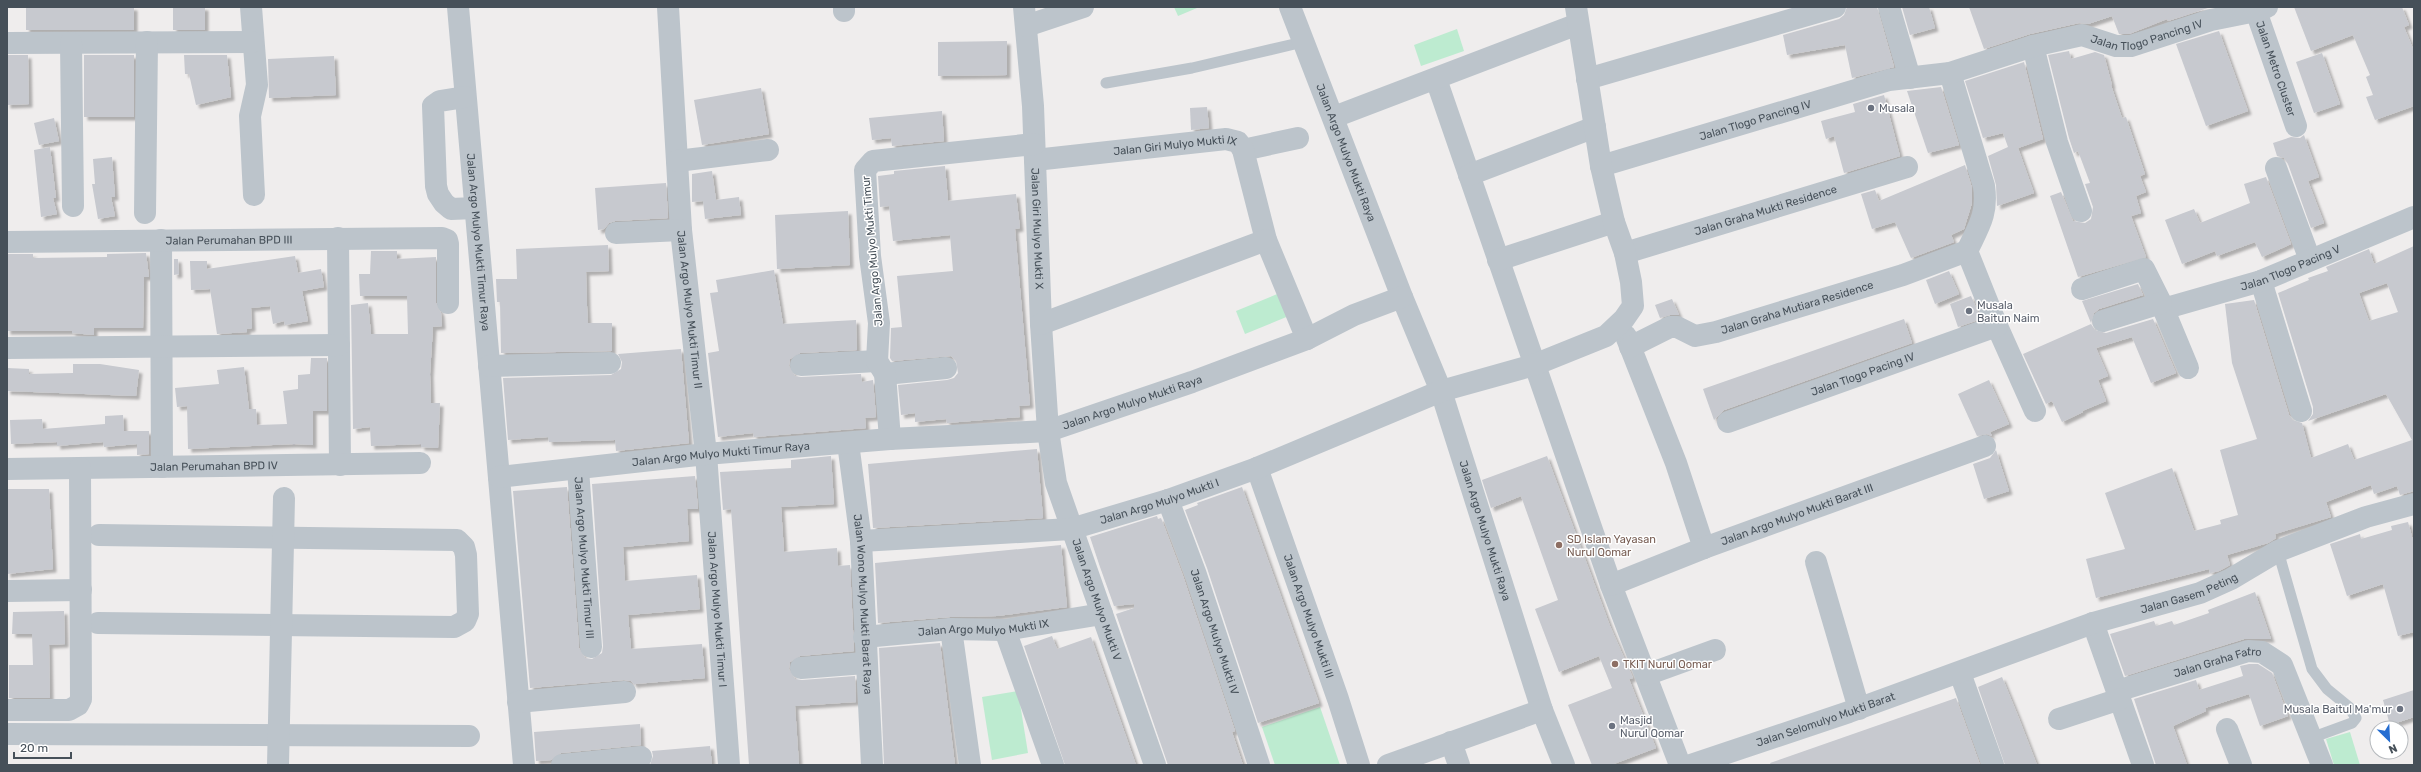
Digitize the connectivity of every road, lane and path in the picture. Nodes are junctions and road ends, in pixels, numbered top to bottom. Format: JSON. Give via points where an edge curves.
{"nodes":[{"id":1,"x":251,"y":7,"type":"edge"},
{"id":2,"x":458,"y":7,"type":"edge"},
{"id":3,"x":668,"y":7,"type":"edge"},
{"id":4,"x":1083,"y":7,"type":"edge"},
{"id":5,"x":1290,"y":7,"type":"edge"},
{"id":6,"x":1835,"y":7,"type":"edge"},
{"id":7,"x":1889,"y":7,"type":"edge"},
{"id":8,"x":2261,"y":9,"type":"edge"},
{"id":9,"x":1577,"y":16,"type":"edge"},
{"id":10,"x":1025,"y":17,"type":"edge"},
{"id":11,"x":147,"y":42,"type":"junction"},
{"id":12,"x":252,"y":42,"type":"junction"},
{"id":13,"x":1303,"y":42,"type":"junction"},
{"id":14,"x":7,"y":43,"type":"edge"},
{"id":15,"x":71,"y":43,"type":"junction"},
{"id":16,"x":2033,"y":46,"type":"junction"},
{"id":17,"x":1950,"y":73,"type":"junction"},
{"id":18,"x":1910,"y":78,"type":"junction"},
{"id":19,"x":1436,"y":79,"type":"junction"},
{"id":20,"x":1587,"y":79,"type":"junction"},
{"id":21,"x":1106,"y":83,"type":"dead end"},
{"id":22,"x":456,"y":98,"type":"junction"},
{"id":23,"x":1334,"y":118,"type":"junction"},
{"id":24,"x":2296,"y":126,"type":"dead end"},
{"id":25,"x":1596,"y":127,"type":"junction"},
{"id":26,"x":1298,"y":138,"type":"dead end"},
{"id":27,"x":768,"y":150,"type":"dead end"},
{"id":28,"x":1243,"y":150,"type":"junction"},
{"id":29,"x":1034,"y":152,"type":"junction"},
{"id":30,"x":677,"y":161,"type":"junction"},
{"id":31,"x":1601,"y":166,"type":"junction"},
{"id":32,"x":1907,"y":167,"type":"dead end"},
{"id":33,"x":2276,"y":168,"type":"dead end"},
{"id":34,"x":1469,"y":175,"type":"junction"},
{"id":35,"x":254,"y":195,"type":"dead end"},
{"id":36,"x":73,"y":206,"type":"dead end"},
{"id":37,"x":468,"y":208,"type":"junction"},
{"id":38,"x":2081,"y":211,"type":"dead end"},
{"id":39,"x":145,"y":213,"type":"dead end"},
{"id":40,"x":2414,"y":217,"type":"edge"},
{"id":41,"x":1614,"y":222,"type":"junction"},
{"id":42,"x":681,"y":230,"type":"junction"},
{"id":43,"x":616,"y":233,"type":"dead end"},
{"id":44,"x":338,"y":238,"type":"junction"},
{"id":45,"x":161,"y":240,"type":"junction"},
{"id":46,"x":1266,"y":240,"type":"junction"},
{"id":47,"x":7,"y":242,"type":"edge"},
{"id":48,"x":1967,"y":251,"type":"junction"},
{"id":49,"x":1625,"y":253,"type":"junction"},
{"id":50,"x":1498,"y":260,"type":"junction"},
{"id":51,"x":2310,"y":260,"type":"junction"},
{"id":52,"x":2261,"y":281,"type":"junction"},
{"id":53,"x":2082,"y":290,"type":"dead end"},
{"id":54,"x":1402,"y":297,"type":"junction"},
{"id":55,"x":448,"y":303,"type":"dead end"},
{"id":56,"x":2162,"y":306,"type":"junction"},
{"id":57,"x":2103,"y":321,"type":"dead end"},
{"id":58,"x":1041,"y":324,"type":"junction"},
{"id":59,"x":1997,"y":326,"type":"junction"},
{"id":60,"x":1307,"y":340,"type":"junction"},
{"id":61,"x":339,"y":345,"type":"junction"},
{"id":62,"x":162,"y":347,"type":"junction"},
{"id":63,"x":7,"y":348,"type":"edge"},
{"id":64,"x":610,"y":363,"type":"dead end"},
{"id":65,"x":801,"y":365,"type":"dead end"},
{"id":66,"x":1534,"y":365,"type":"junction"},
{"id":67,"x":489,"y":366,"type":"junction"},
{"id":68,"x":881,"y":368,"type":"junction"},
{"id":69,"x":946,"y":368,"type":"dead end"},
{"id":70,"x":2188,"y":368,"type":"dead end"},
{"id":71,"x":1441,"y":391,"type":"junction"},
{"id":72,"x":2300,"y":410,"type":"dead end"},
{"id":73,"x":2036,"y":411,"type":"dead end"},
{"id":74,"x":1728,"y":422,"type":"dead end"},
{"id":75,"x":1048,"y":431,"type":"junction"},
{"id":76,"x":890,"y":439,"type":"junction"},
{"id":77,"x":848,"y":443,"type":"junction"},
{"id":78,"x":1985,"y":446,"type":"dead end"},
{"id":79,"x":706,"y":454,"type":"junction"},
{"id":80,"x":420,"y":463,"type":"dead end"},
{"id":81,"x":340,"y":465,"type":"junction"},
{"id":82,"x":162,"y":467,"type":"junction"},
{"id":83,"x":80,"y":468,"type":"junction"},
{"id":84,"x":1257,"y":468,"type":"junction"},
{"id":85,"x":7,"y":469,"type":"edge"},
{"id":86,"x":578,"y":469,"type":"junction"},
{"id":87,"x":499,"y":477,"type":"junction"},
{"id":88,"x":284,"y":498,"type":"dead end"},
{"id":89,"x":1168,"y":500,"type":"junction"},
{"id":90,"x":2414,"y":504,"type":"edge"},
{"id":91,"x":1071,"y":529,"type":"junction"},
{"id":92,"x":100,"y":535,"type":"dead end"},
{"id":93,"x":283,"y":538,"type":"junction"},
{"id":94,"x":861,"y":542,"type":"junction"},
{"id":95,"x":1704,"y":548,"type":"junction"},
{"id":96,"x":2278,"y":551,"type":"junction"},
{"id":97,"x":1816,"y":562,"type":"dead end"},
{"id":98,"x":1611,"y":586,"type":"junction"},
{"id":99,"x":81,"y":590,"type":"junction"},
{"id":100,"x":7,"y":591,"type":"edge"},
{"id":101,"x":1102,"y":614,"type":"junction"},
{"id":102,"x":98,"y":623,"type":"dead end"},
{"id":103,"x":2093,"y":623,"type":"junction"},
{"id":104,"x":281,"y":626,"type":"junction"},
{"id":105,"x":951,"y":629,"type":"junction"},
{"id":106,"x":1005,"y":630,"type":"junction"},
{"id":107,"x":864,"y":637,"type":"junction"},
{"id":108,"x":591,"y":647,"type":"dead end"},
{"id":109,"x":1715,"y":650,"type":"dead end"},
{"id":110,"x":865,"y":663,"type":"junction"},
{"id":111,"x":801,"y":668,"type":"dead end"},
{"id":112,"x":1960,"y":672,"type":"junction"},
{"id":113,"x":1646,"y":674,"type":"junction"},
{"id":114,"x":625,"y":692,"type":"dead end"},
{"id":115,"x":2118,"y":695,"type":"junction"},
{"id":116,"x":518,"y":702,"type":"junction"},
{"id":117,"x":1859,"y":709,"type":"junction"},
{"id":118,"x":7,"y":710,"type":"edge"},
{"id":119,"x":1542,"y":710,"type":"junction"},
{"id":120,"x":2059,"y":719,"type":"dead end"},
{"id":121,"x":2227,"y":729,"type":"dead end"},
{"id":122,"x":7,"y":734,"type":"edge"},
{"id":123,"x":279,"y":735,"type":"junction"},
{"id":124,"x":468,"y":736,"type":"dead end"},
{"id":125,"x":2311,"y":738,"type":"junction"},
{"id":126,"x":1451,"y":742,"type":"junction"},
{"id":127,"x":641,"y":757,"type":"dead end"},
{"id":128,"x":278,"y":765,"type":"edge"},
{"id":129,"x":524,"y":765,"type":"edge"},
{"id":130,"x":562,"y":765,"type":"edge"},
{"id":131,"x":730,"y":765,"type":"edge"},
{"id":132,"x":872,"y":765,"type":"edge"},
{"id":133,"x":970,"y":765,"type":"edge"},
{"id":134,"x":1053,"y":765,"type":"edge"},
{"id":135,"x":1155,"y":765,"type":"edge"},
{"id":136,"x":1259,"y":765,"type":"edge"},
{"id":137,"x":1359,"y":765,"type":"edge"},
{"id":138,"x":1388,"y":765,"type":"edge"},
{"id":139,"x":1459,"y":765,"type":"edge"},
{"id":140,"x":1564,"y":765,"type":"edge"},
{"id":141,"x":1680,"y":765,"type":"edge"},
{"id":142,"x":1691,"y":765,"type":"edge"},
{"id":143,"x":1993,"y":765,"type":"edge"},
{"id":144,"x":2143,"y":765,"type":"edge"},
{"id":145,"x":2241,"y":765,"type":"edge"},
{"id":146,"x":2322,"y":765,"type":"edge"}],
"edges":[{"from":1,"to":12,"type":"street"},
{"from":2,"to":22,"type":"street","name":"Jalan Argo Mulyo Mukti Timur Raya"},
{"from":3,"to":30,"type":"street"},
{"from":4,"to":10,"type":"street"},
{"from":5,"to":13,"type":"street","name":"Jalan Argo Mulyo Mukti Raya"},
{"from":6,"to":20,"type":"street"},
{"from":7,"to":18,"type":"street"},
{"from":8,"to":16,"type":"street","name":"Jalan Tlogo Pancing IV","via":[[2211,20],[2131,46],[2116,46],[2082,35]]},
{"from":8,"to":24,"type":"street","name":"Jalan Metro Cluster"},
{"from":9,"to":19,"type":"street"},
{"from":9,"to":20,"type":"street"},
{"from":10,"to":29,"type":"street","name":"Jalan Giri Mulyo Mukti X"},
{"from":11,"to":12,"type":"street"},
{"from":11,"to":15,"type":"street"},
{"from":11,"to":39,"type":"street"},
{"from":12,"to":35,"type":"street","via":[[257,85],[250,116]]},
{"from":13,"to":21,"type":"lane","via":[[1192,68]]},
{"from":13,"to":23,"type":"street","name":"Jalan Argo Mulyo Mukti Raya"},
{"from":14,"to":15,"type":"street"},
{"from":15,"to":36,"type":"street"},
{"from":16,"to":17,"type":"street","name":"Jalan Tlogo Pancing IV"},
{"from":16,"to":38,"type":"street","via":[[2057,142]]},
{"from":17,"to":18,"type":"street","name":"Jalan Tlogo Pancing IV"},
{"from":17,"to":48,"type":"street","via":[[1984,186],[1986,203],[1983,220]]},
{"from":18,"to":31,"type":"street","name":"Jalan Tlogo Pancing IV","via":[[1889,80],[1799,105]]},
{"from":19,"to":23,"type":"street"},
{"from":19,"to":34,"type":"street"},
{"from":20,"to":25,"type":"street"},
{"from":22,"to":37,"type":"street","name":"Jalan Argo Mulyo Mukti Timur Raya"},
{"from":22,"to":37,"type":"street","via":[[436,103],[432,110],[436,186],[444,203],[451,209]]},
{"from":23,"to":54,"type":"street","name":"Jalan Argo Mulyo Mukti Raya"},
{"from":25,"to":31,"type":"street"},
{"from":25,"to":34,"type":"street"},
{"from":26,"to":28,"type":"street"},
{"from":27,"to":30,"type":"street"},
{"from":28,"to":29,"type":"street","name":"Jalan Giri Mulyo Mukti IX","via":[[1238,142],[1226,139]]},
{"from":28,"to":46,"type":"street","name":"Jalan Giri Mulyo Mukti IX"},
{"from":29,"to":58,"type":"street","name":"Jalan Giri Mulyo Mukti X"},
{"from":29,"to":68,"type":"street","name":"Jalan Argo Mulyo Mukti Timur","via":[[873,161],[868,164],[865,170],[870,256],[879,323]]},
{"from":30,"to":42,"type":"street"},
{"from":31,"to":41,"type":"street"},
{"from":32,"to":49,"type":"street","name":"Jalan Graha Mukti Residence"},
{"from":33,"to":51,"type":"street"},
{"from":34,"to":50,"type":"street"},
{"from":37,"to":67,"type":"street","name":"Jalan Argo Mulyo Mukti Timur Raya"},
{"from":40,"to":51,"type":"street","name":"Jalan Tlogo Pacing V"},
{"from":41,"to":49,"type":"street"},
{"from":41,"to":50,"type":"street"},
{"from":42,"to":43,"type":"street","name":"Jalan Argo Mulyo Mukti Timur II"},
{"from":42,"to":79,"type":"street","name":"Jalan Argo Mulyo Mukti Timur II"},
{"from":44,"to":45,"type":"street","name":"Jalan Perumahan BPD III"},
{"from":44,"to":55,"type":"street","name":"Jalan Perumahan BPD III","via":[[447,240]]},
{"from":44,"to":61,"type":"street"},
{"from":45,"to":47,"type":"street","name":"Jalan Perumahan BPD III"},
{"from":45,"to":62,"type":"street"},
{"from":46,"to":58,"type":"street"},
{"from":46,"to":60,"type":"street","name":"Jalan Giri Mulyo Mukti IX"},
{"from":48,"to":59,"type":"street"},
{"from":48,"to":95,"type":"street","name":"Jalan Graha Mutiara Residence","via":[[1904,275],[1723,330],[1695,336],[1677,326],[1628,341],[1676,463]]},
{"from":49,"to":66,"type":"street","via":[[1633,306],[1624,318],[1606,336]]},
{"from":50,"to":66,"type":"street"},
{"from":51,"to":52,"type":"street","name":"Jalan Tlogo Pacing V"},
{"from":52,"to":56,"type":"street","name":"Jalan Tlogo Pacing V"},
{"from":52,"to":72,"type":"street"},
{"from":53,"to":56,"type":"street","via":[[2142,269]]},
{"from":54,"to":60,"type":"street","name":"Jalan Argo Mulyo Mukti Raya","via":[[1354,315]]},
{"from":54,"to":71,"type":"street","name":"Jalan Argo Mulyo Mukti Raya"},
{"from":56,"to":57,"type":"street","name":"Jalan Tlogo Pacing V"},
{"from":56,"to":70,"type":"street"},
{"from":58,"to":75,"type":"street","name":"Jalan Giri Mulyo Mukti X"},
{"from":59,"to":73,"type":"street"},
{"from":59,"to":74,"type":"street","name":"Jalan Tlogo Pacing IV"},
{"from":60,"to":75,"type":"street","name":"Jalan Argo Mulyo Mukti Raya"},
{"from":61,"to":62,"type":"street"},
{"from":61,"to":81,"type":"street"},
{"from":62,"to":63,"type":"street"},
{"from":62,"to":82,"type":"street"},
{"from":64,"to":67,"type":"street"},
{"from":65,"to":68,"type":"street"},
{"from":66,"to":71,"type":"street"},
{"from":66,"to":98,"type":"street"},
{"from":67,"to":87,"type":"street","name":"Jalan Argo Mulyo Mukti Timur Raya"},
{"from":68,"to":69,"type":"street"},
{"from":68,"to":76,"type":"street","name":"Jalan Argo Mulyo Mukti Timur"},
{"from":71,"to":84,"type":"street","name":"Jalan Argo Mulyo Mukti I"},
{"from":71,"to":119,"type":"street","name":"Jalan Argo Mulyo Mukti Raya"},
{"from":75,"to":76,"type":"street","name":"Jalan Argo Mulyo Mukti Raya"},
{"from":75,"to":91,"type":"street","name":"Jalan Argo Mulyo Mukti V","via":[[1056,483]]},
{"from":76,"to":77,"type":"street","name":"Jalan Argo Mulyo Mukti Raya"},
{"from":77,"to":79,"type":"street","name":"Jalan Argo Mulyo Mukti Timur Raya"},
{"from":77,"to":94,"type":"street","name":"Jalan Wono Mulyo Mukti Barat Raya"},
{"from":78,"to":95,"type":"street","name":"Jalan Argo Mulyo Mukti Barat III"},
{"from":79,"to":86,"type":"street","name":"Jalan Argo Mulyo Mukti Timur Raya"},
{"from":79,"to":131,"type":"street","name":"Jalan Argo Mulyo Mukti Timur I"},
{"from":80,"to":81,"type":"street","name":"Jalan Perumahan BPD IV"},
{"from":81,"to":82,"type":"street","name":"Jalan Perumahan BPD IV"},
{"from":82,"to":83,"type":"street","name":"Jalan Perumahan BPD IV"},
{"from":83,"to":85,"type":"street","name":"Jalan Perumahan BPD IV"},
{"from":83,"to":99,"type":"street"},
{"from":84,"to":89,"type":"street","name":"Jalan Argo Mulyo Mukti I"},
{"from":84,"to":137,"type":"street","name":"Jalan Argo Mulyo Mukti III"},
{"from":86,"to":87,"type":"street","name":"Jalan Argo Mulyo Mukti Timur Raya"},
{"from":86,"to":108,"type":"street","name":"Jalan Argo Mulyo Mukti Timur III"},
{"from":87,"to":116,"type":"street","name":"Jalan Argo Mulyo Mukti Timur Raya"},
{"from":88,"to":93,"type":"street"},
{"from":89,"to":91,"type":"street","name":"Jalan Argo Mulyo Mukti I"},
{"from":89,"to":136,"type":"street","name":"Jalan Argo Mulyo Mukti IV","via":[[1195,572]]},
{"from":90,"to":96,"type":"street","name":"Jalan Gasem Peting","via":[[2366,517]]},
{"from":91,"to":94,"type":"street","name":"Jalan Argo Mulyo Mukti I"},
{"from":91,"to":101,"type":"street","name":"Jalan Argo Mulyo Mukti V"},
{"from":92,"to":93,"type":"street"},
{"from":93,"to":104,"type":"street"},
{"from":93,"to":104,"type":"street","via":[[457,540],[464,547],[466,555],[468,614],[465,621],[454,627]]},
{"from":94,"to":107,"type":"street","name":"Jalan Wono Mulyo Mukti Barat Raya"},
{"from":95,"to":98,"type":"street","name":"Jalan Argo Mulyo Mukti Barat III"},
{"from":96,"to":103,"type":"street","name":"Jalan Gasem Peting","via":[[2200,593]]},
{"from":96,"to":125,"type":"lane","via":[[2312,669],[2327,689],[2349,707],[2356,718],[2352,723]]},
{"from":97,"to":117,"type":"street"},
{"from":98,"to":113,"type":"street"},
{"from":99,"to":100,"type":"street"},
{"from":99,"to":118,"type":"street","via":[[81,699],[78,705],[69,710]]},
{"from":101,"to":106,"type":"street","name":"Jalan Argo Mulyo Mukti IX"},
{"from":101,"to":135,"type":"street","name":"Jalan Argo Mulyo Mukti V"},
{"from":102,"to":104,"type":"street"},
{"from":103,"to":112,"type":"street","name":"Jalan Gasem Peting"},
{"from":103,"to":115,"type":"street"},
{"from":104,"to":123,"type":"street"},
{"from":105,"to":106,"type":"street","name":"Jalan Argo Mulyo Mukti IX"},
{"from":105,"to":107,"type":"street","name":"Jalan Argo Mulyo Mukti IX"},
{"from":105,"to":133,"type":"street"},
{"from":106,"to":134,"type":"street"},
{"from":107,"to":110,"type":"street","name":"Jalan Wono Mulyo Mukti Barat Raya"},
{"from":109,"to":113,"type":"street"},
{"from":110,"to":111,"type":"street"},
{"from":110,"to":132,"type":"street","name":"Jalan Wono Mulyo Mukti Barat Raya"},
{"from":112,"to":117,"type":"street","name":"Jalan Selomulyo Mukti Barat"},
{"from":112,"to":143,"type":"street"},
{"from":113,"to":141,"type":"street"},
{"from":114,"to":116,"type":"street"},
{"from":115,"to":120,"type":"street","name":"Jalan Graha Fatro"},
{"from":115,"to":125,"type":"street","name":"Jalan Graha Fatro","via":[[2248,651],[2262,652],[2282,666]]},
{"from":115,"to":144,"type":"street"},
{"from":116,"to":129,"type":"street","name":"Jalan Argo Mulyo Mukti Timur Raya"},
{"from":117,"to":142,"type":"street","name":"Jalan Selomulyo Mukti Barat"},
{"from":119,"to":126,"type":"street"},
{"from":119,"to":140,"type":"street","name":"Jalan Argo Mulyo Mukti Raya"},
{"from":121,"to":145,"type":"street"},
{"from":122,"to":123,"type":"street"},
{"from":123,"to":124,"type":"street"},
{"from":123,"to":128,"type":"street"},
{"from":125,"to":146,"type":"street","name":"Jalan Graha Fatro"},
{"from":126,"to":138,"type":"street"},
{"from":126,"to":139,"type":"street"},
{"from":127,"to":130,"type":"street"}]}
